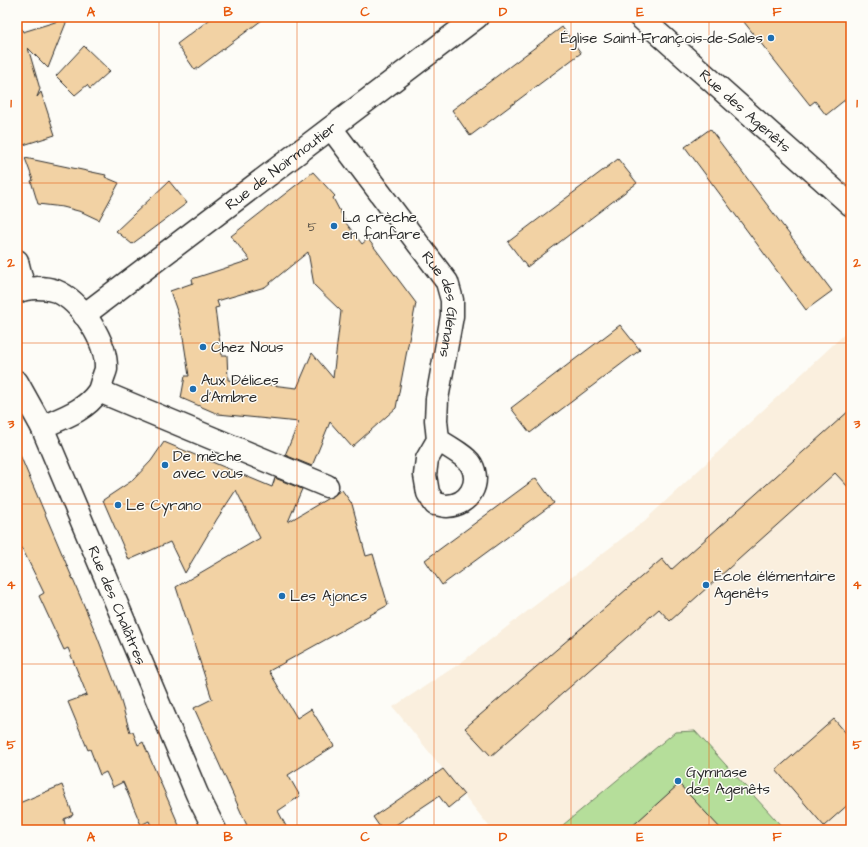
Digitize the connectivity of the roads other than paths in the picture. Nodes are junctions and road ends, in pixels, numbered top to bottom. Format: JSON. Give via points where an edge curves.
{"nodes":[{"id":1,"x":477,"y":17,"type":"edge"},
{"id":2,"x":640,"y":17,"type":"edge"},
{"id":3,"x":331,"y":128,"type":"junction"},
{"id":4,"x":851,"y":205,"type":"edge"},
{"id":5,"x":17,"y":261,"type":"edge"},
{"id":6,"x":21,"y":290,"type":"edge"},
{"id":7,"x":84,"y":315,"type":"junction"},
{"id":8,"x":18,"y":387,"type":"edge"},
{"id":9,"x":99,"y":391,"type":"junction"},
{"id":10,"x":42,"y":427,"type":"junction"},
{"id":11,"x":438,"y":440,"type":"dead end"},
{"id":12,"x":328,"y":486,"type":"dead end"},
{"id":13,"x":215,"y":830,"type":"edge"}],
"edges":[{"from":1,"to":3,"type":"street","name":"Rue de Noirmoutier"},
{"from":2,"to":4,"type":"street","name":"Rue des Agenêts"},
{"from":3,"to":7,"type":"street","name":"Rue de Noirmoutier"},
{"from":3,"to":11,"type":"street","name":"Rue des Glénans","via":[[447,282],[452,300],[452,316],[437,399]]},
{"from":5,"to":6,"type":"street"},
{"from":6,"to":7,"type":"street","via":[[43,288],[56,291],[71,300]]},
{"from":7,"to":9,"type":"street","via":[[99,337],[104,354],[106,370]]},
{"from":8,"to":10,"type":"street","name":"Rue des Chalâtres"},
{"from":9,"to":10,"type":"street","via":[[77,412]]},
{"from":9,"to":12,"type":"street"},
{"from":10,"to":13,"type":"street","name":"Rue des Chalâtres","via":[[197,794]]}]}
